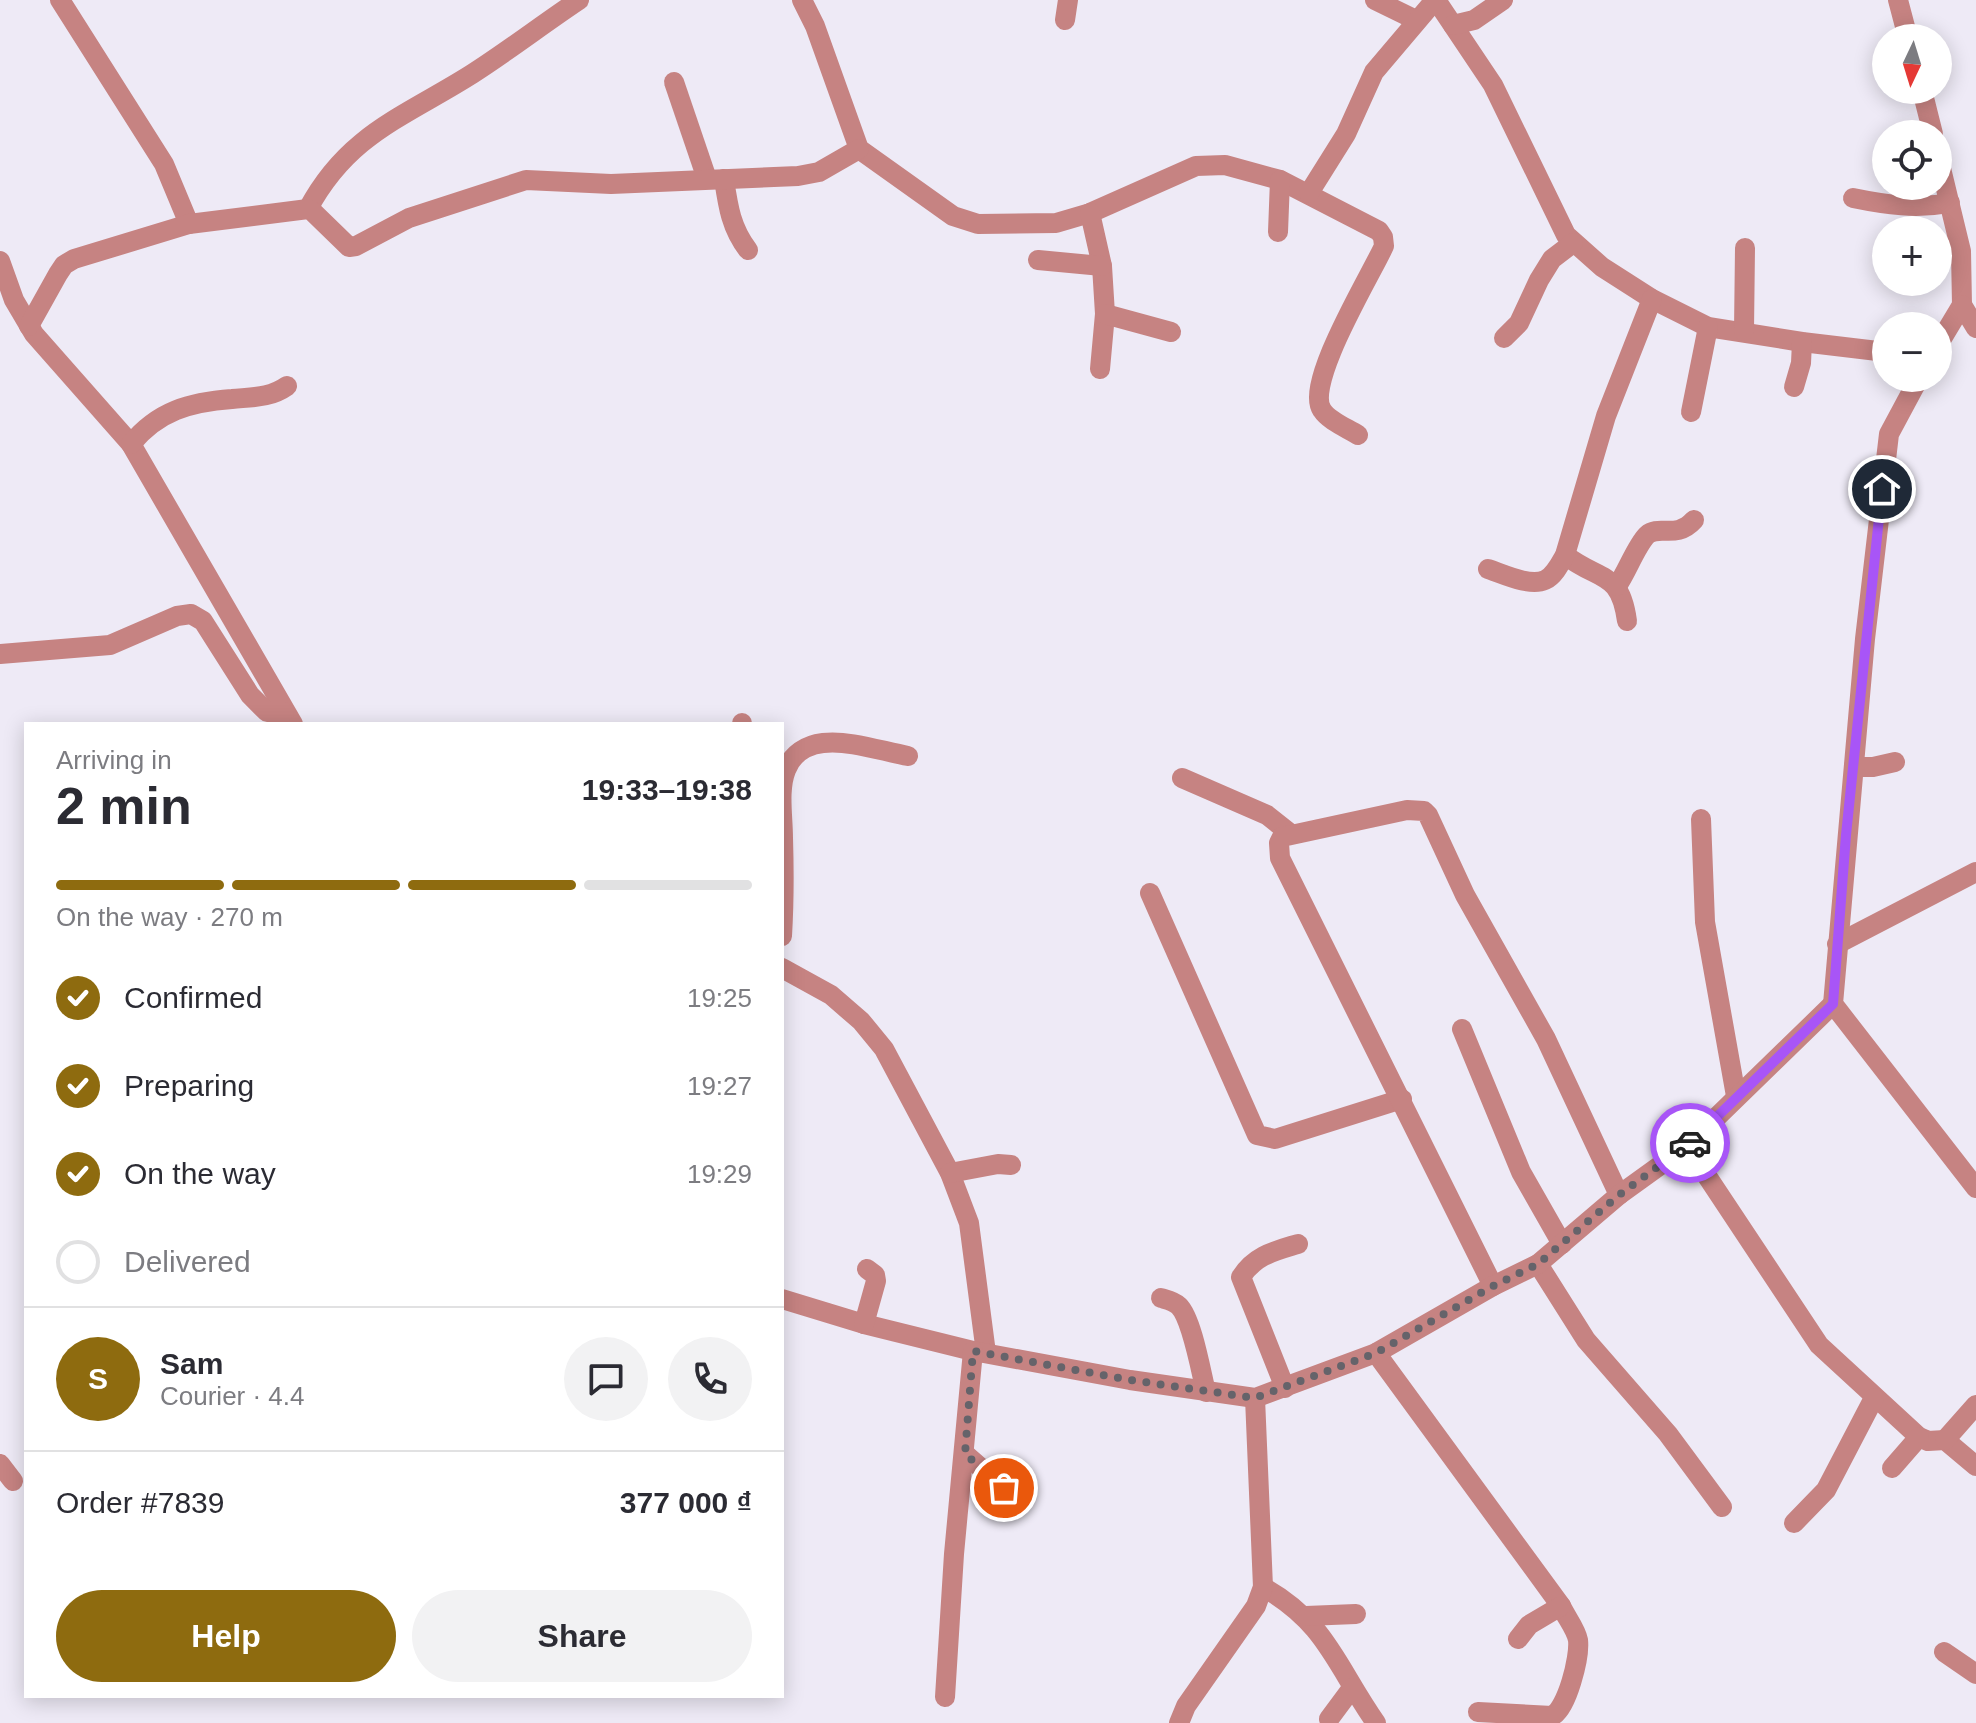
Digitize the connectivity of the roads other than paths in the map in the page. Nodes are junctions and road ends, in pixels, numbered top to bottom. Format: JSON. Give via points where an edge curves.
{"nodes":[{"id":1,"x":60,"y":0,"type":"edge"},
{"id":2,"x":579,"y":0,"type":"edge"},
{"id":3,"x":802,"y":0,"type":"edge"},
{"id":4,"x":1375,"y":0,"type":"edge"},
{"id":5,"x":1435,"y":0,"type":"edge"},
{"id":6,"x":1503,"y":0,"type":"edge"},
{"id":7,"x":1898,"y":0,"type":"edge"},
{"id":8,"x":1416,"y":20,"type":"junction"},
{"id":9,"x":1904,"y":24,"type":"edge"},
{"id":10,"x":1453,"y":25,"type":"junction"},
{"id":11,"x":674,"y":82,"type":"dead end"},
{"id":12,"x":859,"y":149,"type":"junction"},
{"id":13,"x":716,"y":179,"type":"junction"},
{"id":14,"x":1280,"y":180,"type":"junction"},
{"id":15,"x":1309,"y":193,"type":"junction"},
{"id":16,"x":1853,"y":198,"type":"dead end"},
{"id":17,"x":1949,"y":200,"type":"edge"},
{"id":18,"x":1950,"y":203,"type":"junction"},
{"id":19,"x":308,"y":209,"type":"junction"},
{"id":20,"x":1090,"y":213,"type":"junction"},
{"id":21,"x":189,"y":224,"type":"junction"},
{"id":22,"x":1278,"y":232,"type":"dead end"},
{"id":23,"x":1573,"y":243,"type":"junction"},
{"id":24,"x":1745,"y":248,"type":"dead end"},
{"id":25,"x":748,"y":250,"type":"dead end"},
{"id":26,"x":1968,"y":250,"type":"edge"},
{"id":27,"x":1038,"y":260,"type":"dead end"},
{"id":28,"x":0,"y":261,"type":"edge"},
{"id":29,"x":1102,"y":266,"type":"junction"},
{"id":30,"x":1652,"y":299,"type":"junction"},
{"id":31,"x":1962,"y":305,"type":"junction"},
{"id":32,"x":1105,"y":314,"type":"junction"},
{"id":33,"x":1952,"y":322,"type":"edge"},
{"id":34,"x":29,"y":326,"type":"junction"},
{"id":35,"x":1708,"y":327,"type":"junction"},
{"id":36,"x":1976,"y":328,"type":"edge"},
{"id":37,"x":1744,"y":331,"type":"junction"},
{"id":38,"x":1171,"y":332,"type":"dead end"},
{"id":39,"x":1504,"y":338,"type":"dead end"},
{"id":40,"x":1802,"y":342,"type":"junction"},
{"id":41,"x":1872,"y":350,"type":"edge"},
{"id":42,"x":1100,"y":369,"type":"dead end"},
{"id":43,"x":287,"y":386,"type":"dead end"},
{"id":44,"x":1794,"y":387,"type":"dead end"},
{"id":45,"x":1911,"y":392,"type":"edge"},
{"id":46,"x":1691,"y":412,"type":"dead end"},
{"id":47,"x":1358,"y":435,"type":"dead end"},
{"id":48,"x":131,"y":444,"type":"junction"},
{"id":49,"x":1694,"y":520,"type":"dead end"},
{"id":50,"x":1565,"y":555,"type":"junction"},
{"id":51,"x":1488,"y":569,"type":"dead end"},
{"id":52,"x":1617,"y":586,"type":"junction"},
{"id":53,"x":1627,"y":621,"type":"dead end"},
{"id":54,"x":0,"y":654,"type":"edge"},
{"id":55,"x":288,"y":718,"type":"edge"},
{"id":56,"x":908,"y":756,"type":"dead end"},
{"id":57,"x":1895,"y":762,"type":"dead end"},
{"id":58,"x":1854,"y":767,"type":"junction"},
{"id":59,"x":784,"y":770,"type":"edge"},
{"id":60,"x":1182,"y":778,"type":"dead end"},
{"id":61,"x":1701,"y":819,"type":"dead end"},
{"id":62,"x":1291,"y":834,"type":"junction"},
{"id":63,"x":1976,"y":872,"type":"edge"},
{"id":64,"x":1150,"y":893,"type":"dead end"},
{"id":65,"x":1837,"y":944,"type":"junction"},
{"id":66,"x":784,"y":969,"type":"edge"},
{"id":67,"x":1833,"y":1004,"type":"junction"},
{"id":68,"x":1462,"y":1029,"type":"dead end"},
{"id":69,"x":1736,"y":1096,"type":"junction"},
{"id":70,"x":1402,"y":1099,"type":"junction"},
{"id":71,"x":1687,"y":1146,"type":"junction"},
{"id":72,"x":1011,"y":1165,"type":"dead end"},
{"id":73,"x":950,"y":1173,"type":"junction"},
{"id":74,"x":1976,"y":1188,"type":"edge"},
{"id":75,"x":1619,"y":1195,"type":"junction"},
{"id":76,"x":1298,"y":1244,"type":"dead end"},
{"id":77,"x":1562,"y":1244,"type":"junction"},
{"id":78,"x":1538,"y":1264,"type":"junction"},
{"id":79,"x":867,"y":1269,"type":"dead end"},
{"id":80,"x":1493,"y":1286,"type":"junction"},
{"id":81,"x":1161,"y":1298,"type":"dead end"},
{"id":82,"x":784,"y":1300,"type":"edge"},
{"id":83,"x":864,"y":1324,"type":"junction"},
{"id":84,"x":979,"y":1352,"type":"junction"},
{"id":85,"x":1376,"y":1353,"type":"junction"},
{"id":86,"x":1285,"y":1388,"type":"junction"},
{"id":87,"x":1206,"y":1392,"type":"junction"},
{"id":88,"x":1255,"y":1398,"type":"junction"},
{"id":89,"x":1874,"y":1398,"type":"junction"},
{"id":90,"x":1976,"y":1405,"type":"edge"},
{"id":91,"x":1919,"y":1437,"type":"junction"},
{"id":92,"x":1945,"y":1440,"type":"junction"},
{"id":93,"x":965,"y":1454,"type":"junction"},
{"id":94,"x":1976,"y":1466,"type":"edge"},
{"id":95,"x":1892,"y":1468,"type":"dead end"},
{"id":96,"x":1004,"y":1488,"type":"dead end"},
{"id":97,"x":1722,"y":1507,"type":"dead end"},
{"id":98,"x":1794,"y":1523,"type":"dead end"},
{"id":99,"x":1263,"y":1587,"type":"junction"},
{"id":100,"x":1561,"y":1606,"type":"junction"},
{"id":101,"x":1356,"y":1614,"type":"dead end"},
{"id":102,"x":1306,"y":1616,"type":"junction"},
{"id":103,"x":1518,"y":1639,"type":"dead end"},
{"id":104,"x":1944,"y":1652,"type":"dead end"},
{"id":105,"x":1976,"y":1674,"type":"edge"},
{"id":106,"x":1352,"y":1688,"type":"junction"},
{"id":107,"x":945,"y":1697,"type":"dead end"},
{"id":108,"x":1478,"y":1712,"type":"dead end"},
{"id":109,"x":1329,"y":1719,"type":"dead end"},
{"id":110,"x":1179,"y":1723,"type":"edge"},
{"id":111,"x":1376,"y":1723,"type":"edge"}],
"edges":[{"from":1,"to":21,"type":"street","via":[[164,164]]},
{"from":2,"to":19,"type":"street","via":[[473,73],[367,136],[320,186]]},
{"from":3,"to":12,"type":"street"},
{"from":4,"to":8,"type":"street"},
{"from":5,"to":8,"type":"street"},
{"from":5,"to":10,"type":"street"},
{"from":6,"to":10,"type":"street","via":[[1474,20]]},
{"from":7,"to":9,"type":"street"},
{"from":8,"to":15,"type":"street","via":[[1370,79],[1346,134]]},
{"from":10,"to":23,"type":"street","via":[[1493,85]]},
{"from":11,"to":13,"type":"street"},
{"from":12,"to":13,"type":"street","via":[[819,172]]},
{"from":12,"to":20,"type":"street","via":[[953,216],[978,224],[1056,223]]},
{"from":13,"to":19,"type":"street","via":[[611,184],[526,180],[409,218],[349,247]]},
{"from":13,"to":25,"type":"street"},
{"from":14,"to":15,"type":"street"},
{"from":14,"to":20,"type":"street","via":[[1225,165],[1196,166]]},
{"from":14,"to":22,"type":"street"},
{"from":15,"to":47,"type":"street","via":[[1370,224],[1383,237],[1384,246],[1323,372],[1318,395],[1322,410]]},
{"from":16,"to":18,"type":"street","via":[[1896,207]]},
{"from":17,"to":18,"type":"street"},
{"from":18,"to":26,"type":"street"},
{"from":19,"to":21,"type":"street"},
{"from":20,"to":29,"type":"street"},
{"from":21,"to":34,"type":"street","via":[[64,265]]},
{"from":23,"to":30,"type":"street"},
{"from":23,"to":39,"type":"street","via":[[1552,259],[1519,323]]},
{"from":24,"to":37,"type":"street"},
{"from":26,"to":31,"type":"street"},
{"from":27,"to":29,"type":"street"},
{"from":28,"to":34,"type":"street"},
{"from":29,"to":32,"type":"street"},
{"from":30,"to":35,"type":"street"},
{"from":30,"to":50,"type":"street","via":[[1606,416]]},
{"from":31,"to":33,"type":"street"},
{"from":31,"to":36,"type":"street"},
{"from":32,"to":38,"type":"street"},
{"from":32,"to":42,"type":"street"},
{"from":34,"to":48,"type":"street"},
{"from":35,"to":37,"type":"street"},
{"from":35,"to":46,"type":"street"},
{"from":37,"to":40,"type":"street"},
{"from":40,"to":41,"type":"street"},
{"from":40,"to":44,"type":"street"},
{"from":43,"to":48,"type":"street","via":[[261,397],[176,410],[158,418]]},
{"from":45,"to":58,"type":"street","via":[[1889,434]]},
{"from":48,"to":55,"type":"street"},
{"from":49,"to":52,"type":"street","via":[[1677,531],[1647,536]]},
{"from":50,"to":51,"type":"street","via":[[1544,580]]},
{"from":50,"to":52,"type":"street"},
{"from":52,"to":53,"type":"street"},
{"from":54,"to":55,"type":"street","via":[[110,645],[191,614],[203,621],[250,695],[267,712]]},
{"from":56,"to":59,"type":"street","via":[[822,743],[802,749]]},
{"from":57,"to":58,"type":"street"},
{"from":58,"to":65,"type":"street"},
{"from":60,"to":62,"type":"street","via":[[1267,815]]},
{"from":61,"to":69,"type":"street","via":[[1705,922]]},
{"from":62,"to":70,"type":"street","via":[[1279,843],[1280,858]]},
{"from":62,"to":75,"type":"street","via":[[1407,810],[1428,815],[1465,895],[1546,1039]]},
{"from":63,"to":65,"type":"street"},
{"from":64,"to":70,"type":"street","via":[[1257,1135],[1275,1139]]},
{"from":65,"to":67,"type":"street"},
{"from":66,"to":73,"type":"street","via":[[831,995],[884,1049]]},
{"from":67,"to":69,"type":"street"},
{"from":67,"to":74,"type":"street"},
{"from":68,"to":77,"type":"street","via":[[1521,1172]]},
{"from":69,"to":71,"type":"street"},
{"from":70,"to":80,"type":"street"},
{"from":71,"to":75,"type":"street"},
{"from":71,"to":89,"type":"street","via":[[1819,1345]]},
{"from":72,"to":73,"type":"street"},
{"from":73,"to":84,"type":"street","via":[[974,1251]]},
{"from":75,"to":77,"type":"street"},
{"from":76,"to":86,"type":"street","via":[[1265,1254],[1241,1277]]},
{"from":77,"to":78,"type":"street"},
{"from":78,"to":80,"type":"street"},
{"from":78,"to":97,"type":"street","via":[[1586,1340],[1668,1434]]},
{"from":79,"to":83,"type":"street","via":[[876,1281]]},
{"from":80,"to":85,"type":"street"},
{"from":81,"to":87,"type":"street","via":[[1182,1308]]},
{"from":82,"to":83,"type":"street"},
{"from":83,"to":84,"type":"street"},
{"from":84,"to":87,"type":"street"},
{"from":84,"to":93,"type":"street"},
{"from":85,"to":86,"type":"street"},
{"from":85,"to":100,"type":"street"},
{"from":86,"to":88,"type":"street"},
{"from":87,"to":88,"type":"street"},
{"from":88,"to":99,"type":"street"},
{"from":89,"to":91,"type":"street"},
{"from":89,"to":98,"type":"street","via":[[1826,1490]]},
{"from":90,"to":92,"type":"street"},
{"from":91,"to":92,"type":"street"},
{"from":91,"to":95,"type":"street"},
{"from":92,"to":94,"type":"street"},
{"from":93,"to":96,"type":"street"},
{"from":93,"to":107,"type":"street"},
{"from":99,"to":102,"type":"street"},
{"from":99,"to":110,"type":"street","via":[[1256,1606]]},
{"from":100,"to":103,"type":"street","via":[[1529,1625]]},
{"from":100,"to":108,"type":"street","via":[[1578,1642],[1559,1713]]},
{"from":101,"to":102,"type":"street"},
{"from":102,"to":106,"type":"street"},
{"from":104,"to":105,"type":"street"},
{"from":106,"to":109,"type":"street"},
{"from":106,"to":111,"type":"street"}]}
